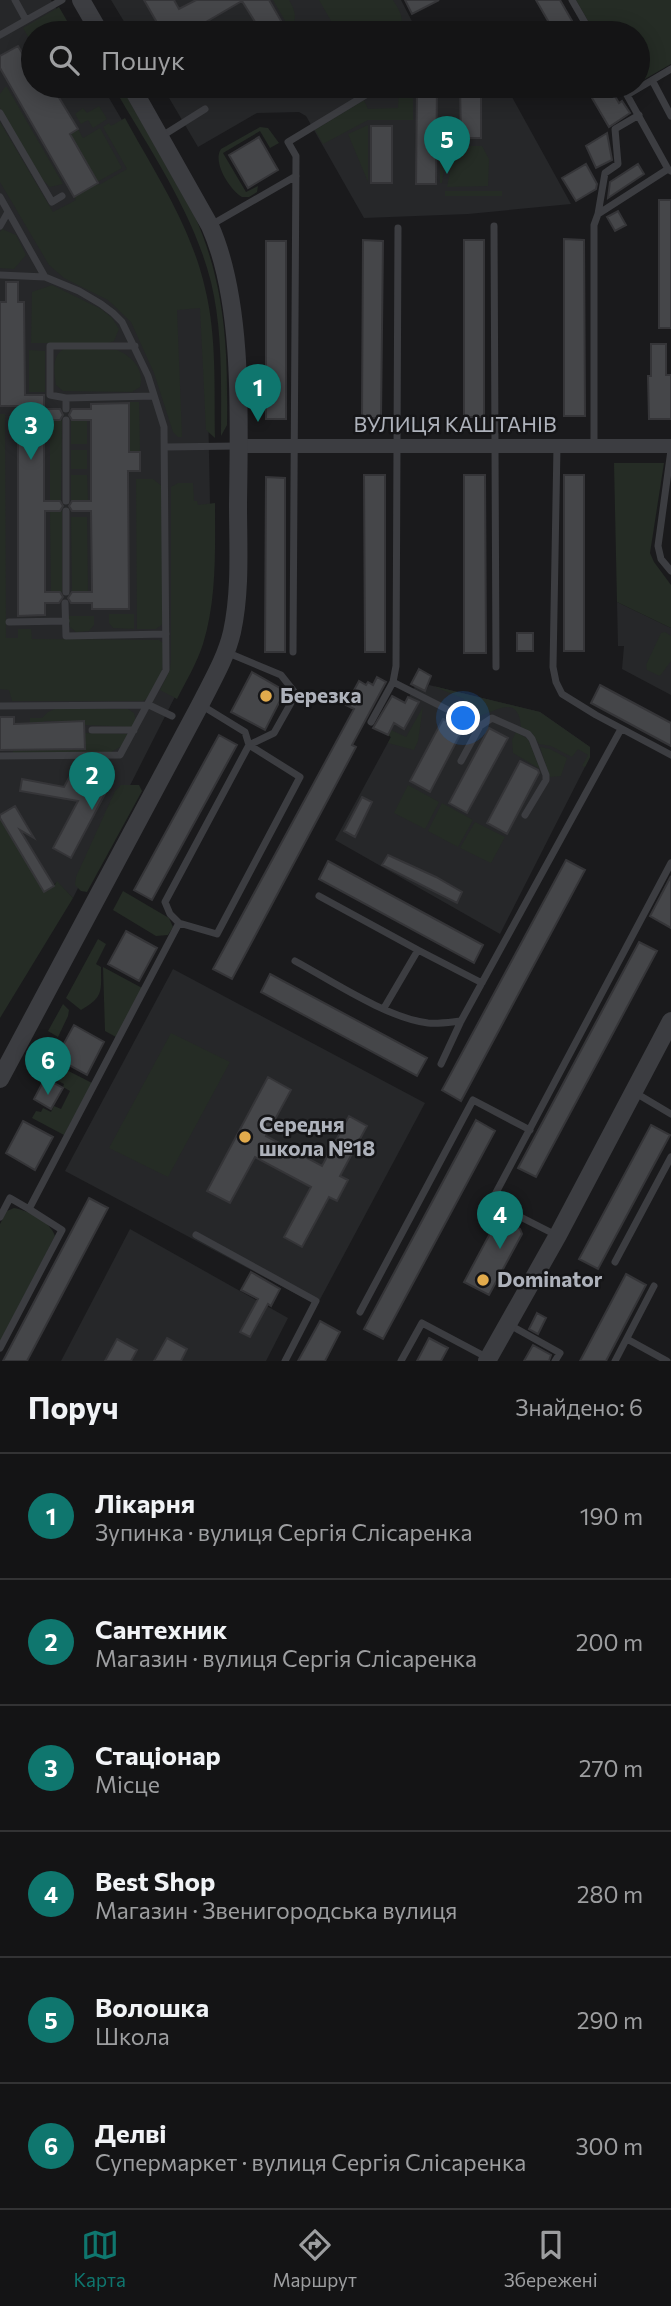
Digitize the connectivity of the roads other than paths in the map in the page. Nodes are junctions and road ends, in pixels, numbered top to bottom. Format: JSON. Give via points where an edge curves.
{"nodes":[{"id":1,"x":15,"y":0,"type":"edge"},
{"id":2,"x":62,"y":0,"type":"edge"},
{"id":3,"x":80,"y":0,"type":"edge"},
{"id":4,"x":572,"y":0,"type":"edge"},
{"id":5,"x":26,"y":20,"type":"joint"},
{"id":6,"x":93,"y":21,"type":"edge"},
{"id":7,"x":584,"y":21,"type":"edge"},
{"id":8,"x":21,"y":23,"type":"edge"},
{"id":9,"x":0,"y":35,"type":"edge"},
{"id":10,"x":671,"y":69,"type":"edge"},
{"id":11,"x":652,"y":80,"type":"joint"},
{"id":12,"x":138,"y":98,"type":"edge"},
{"id":13,"x":361,"y":98,"type":"edge"},
{"id":14,"x":629,"y":98,"type":"edge"},
{"id":15,"x":205,"y":109,"type":"dead end"},
{"id":16,"x":0,"y":113,"type":"edge"},
{"id":17,"x":639,"y":116,"type":"junction"},
{"id":18,"x":671,"y":116,"type":"edge"},
{"id":19,"x":162,"y":137,"type":"junction"},
{"id":20,"x":669,"y":170,"type":"edge"},
{"id":21,"x":296,"y":176,"type":"junction"},
{"id":22,"x":62,"y":196,"type":"dead end"},
{"id":23,"x":0,"y":197,"type":"edge"},
{"id":24,"x":8,"y":212,"type":"junction"},
{"id":25,"x":598,"y":214,"type":"junction"},
{"id":26,"x":0,"y":226,"type":"edge"},
{"id":27,"x":210,"y":226,"type":"junction"},
{"id":28,"x":494,"y":226,"type":"dead end"},
{"id":29,"x":398,"y":228,"type":"dead end"},
{"id":30,"x":0,"y":275,"type":"edge"},
{"id":31,"x":45,"y":276,"type":"junction"},
{"id":32,"x":135,"y":345,"type":"junction"},
{"id":33,"x":154,"y":396,"type":"junction"},
{"id":34,"x":66,"y":398,"type":"junction"},
{"id":35,"x":66,"y":409,"type":"dead end"},
{"id":36,"x":66,"y":420,"type":"dead end"},
{"id":37,"x":239,"y":446,"type":"junction"},
{"id":38,"x":295,"y":446,"type":"junction"},
{"id":39,"x":395,"y":446,"type":"junction"},
{"id":40,"x":494,"y":446,"type":"junction"},
{"id":41,"x":557,"y":446,"type":"junction"},
{"id":42,"x":594,"y":446,"type":"junction"},
{"id":43,"x":165,"y":447,"type":"junction"},
{"id":44,"x":671,"y":448,"type":"edge"},
{"id":45,"x":66,"y":501,"type":"dead end"},
{"id":46,"x":66,"y":511,"type":"dead end"},
{"id":47,"x":671,"y":571,"type":"edge"},
{"id":48,"x":66,"y":592,"type":"dead end"},
{"id":49,"x":65,"y":603,"type":"dead end"},
{"id":50,"x":66,"y":621,"type":"junction"},
{"id":51,"x":9,"y":622,"type":"dead end"},
{"id":52,"x":166,"y":634,"type":"junction"},
{"id":53,"x":226,"y":652,"type":"junction"},
{"id":54,"x":293,"y":652,"type":"dead end"},
{"id":55,"x":496,"y":667,"type":"dead end"},
{"id":56,"x":393,"y":682,"type":"junction"},
{"id":57,"x":149,"y":705,"type":"junction"},
{"id":58,"x":201,"y":705,"type":"junction"},
{"id":59,"x":0,"y":706,"type":"edge"},
{"id":60,"x":172,"y":716,"type":"dead end"},
{"id":61,"x":371,"y":722,"type":"dead end"},
{"id":62,"x":480,"y":726,"type":"junction"},
{"id":63,"x":621,"y":729,"type":"junction"},
{"id":64,"x":92,"y":730,"type":"dead end"},
{"id":65,"x":134,"y":730,"type":"junction"},
{"id":66,"x":249,"y":745,"type":"junction"},
{"id":67,"x":671,"y":755,"type":"edge"},
{"id":68,"x":0,"y":756,"type":"edge"},
{"id":69,"x":461,"y":761,"type":"dead end"},
{"id":70,"x":525,"y":815,"type":"dead end"},
{"id":71,"x":671,"y":863,"type":"edge"},
{"id":72,"x":318,"y":896,"type":"dead end"},
{"id":73,"x":179,"y":923,"type":"junction"},
{"id":74,"x":418,"y":950,"type":"junction"},
{"id":75,"x":295,"y":961,"type":"dead end"},
{"id":76,"x":482,"y":983,"type":"junction"},
{"id":77,"x":384,"y":1008,"type":"junction"},
{"id":78,"x":461,"y":1021,"type":"junction"},
{"id":79,"x":671,"y":1021,"type":"edge"},
{"id":80,"x":441,"y":1064,"type":"dead end"},
{"id":81,"x":0,"y":1079,"type":"edge"},
{"id":82,"x":634,"y":1091,"type":"junction"},
{"id":83,"x":671,"y":1114,"type":"edge"},
{"id":84,"x":530,"y":1130,"type":"junction"},
{"id":85,"x":671,"y":1157,"type":"edge"},
{"id":86,"x":29,"y":1209,"type":"junction"},
{"id":87,"x":0,"y":1217,"type":"edge"},
{"id":88,"x":196,"y":1235,"type":"dead end"},
{"id":89,"x":558,"y":1235,"type":"junction"},
{"id":90,"x":615,"y":1262,"type":"dead end"},
{"id":91,"x":654,"y":1286,"type":"dead end"},
{"id":92,"x":360,"y":1312,"type":"dead end"},
{"id":93,"x":508,"y":1324,"type":"junction"},
{"id":94,"x":627,"y":1339,"type":"junction"},
{"id":95,"x":0,"y":1348,"type":"edge"},
{"id":96,"x":488,"y":1360,"type":"edge"},
{"id":97,"x":285,"y":1361,"type":"edge"},
{"id":98,"x":401,"y":1361,"type":"edge"},
{"id":99,"x":555,"y":1361,"type":"edge"},
{"id":100,"x":615,"y":1361,"type":"edge"},
{"id":101,"x":667,"y":1361,"type":"edge"}],
"edges":[{"from":1,"to":5,"type":"lane"},
{"from":2,"to":5,"type":"lane"},
{"from":3,"to":6,"type":"street"},
{"from":4,"to":7,"type":"lane"},
{"from":8,"to":9,"type":"lane"},
{"from":10,"to":11,"type":"lane"},
{"from":11,"to":18,"type":"lane"},
{"from":12,"to":19,"type":"street"},
{"from":13,"to":21,"type":"lane","via":[[288,142],[296,156]]},
{"from":14,"to":17,"type":"lane"},
{"from":15,"to":19,"type":"lane"},
{"from":16,"to":22,"type":"lane","via":[[52,202]]},
{"from":17,"to":20,"type":"lane"},
{"from":17,"to":25,"type":"lane","via":[[615,129],[618,164],[605,173]]},
{"from":19,"to":27,"type":"street"},
{"from":20,"to":25,"type":"lane"},
{"from":21,"to":27,"type":"lane"},
{"from":21,"to":38,"type":"lane"},
{"from":23,"to":24,"type":"lane"},
{"from":24,"to":26,"type":"lane"},
{"from":24,"to":31,"type":"lane"},
{"from":25,"to":42,"type":"lane","via":[[594,225]]},
{"from":27,"to":37,"type":"street","via":[[220,247],[231,297]]},
{"from":28,"to":40,"type":"lane"},
{"from":29,"to":39,"type":"lane"},
{"from":30,"to":31,"type":"lane"},
{"from":31,"to":32,"type":"lane","via":[[113,313]]},
{"from":32,"to":33,"type":"lane"},
{"from":32,"to":34,"type":"lane","via":[[50,346],[50,396]]},
{"from":33,"to":34,"type":"lane"},
{"from":33,"to":43,"type":"lane"},
{"from":34,"to":35,"type":"lane"},
{"from":36,"to":45,"type":"lane"},
{"from":37,"to":38,"type":"street","name":"ВУЛИЦЯ КАШТАНІВ"},
{"from":37,"to":43,"type":"lane"},
{"from":37,"to":53,"type":"street","via":[[237,600]]},
{"from":38,"to":39,"type":"street","name":"ВУЛИЦЯ КАШТАНІВ"},
{"from":38,"to":54,"type":"lane"},
{"from":39,"to":40,"type":"street","name":"ВУЛИЦЯ КАШТАНІВ"},
{"from":39,"to":56,"type":"lane"},
{"from":40,"to":41,"type":"street","name":"ВУЛИЦЯ КАШТАНІВ"},
{"from":40,"to":55,"type":"lane"},
{"from":41,"to":42,"type":"street","name":"ВУЛИЦЯ КАШТАНІВ"},
{"from":41,"to":63,"type":"lane","via":[[556,682],[562,694]]},
{"from":42,"to":44,"type":"street","name":"ВУЛИЦЯ КАШТАНІВ"},
{"from":43,"to":52,"type":"lane"},
{"from":44,"to":47,"type":"lane","via":[[658,546]]},
{"from":46,"to":48,"type":"lane"},
{"from":49,"to":50,"type":"lane"},
{"from":50,"to":51,"type":"lane"},
{"from":50,"to":52,"type":"lane","via":[[66,636]]},
{"from":52,"to":57,"type":"lane","via":[[166,670]]},
{"from":53,"to":58,"type":"street"},
{"from":53,"to":66,"type":"lane","via":[[281,675],[296,694],[274,733]]},
{"from":56,"to":61,"type":"lane"},
{"from":56,"to":62,"type":"lane"},
{"from":57,"to":59,"type":"lane"},
{"from":57,"to":60,"type":"lane"},
{"from":57,"to":65,"type":"lane"},
{"from":58,"to":66,"type":"lane","via":[[245,732]]},
{"from":58,"to":81,"type":"street"},
{"from":62,"to":69,"type":"lane"},
{"from":62,"to":70,"type":"lane","via":[[492,718],[532,739],[546,780]]},
{"from":63,"to":67,"type":"lane"},
{"from":63,"to":76,"type":"lane"},
{"from":64,"to":65,"type":"lane"},
{"from":65,"to":68,"type":"lane","via":[[120,755]]},
{"from":66,"to":73,"type":"lane","via":[[164,902]]},
{"from":66,"to":73,"type":"lane","via":[[300,777],[217,934]]},
{"from":71,"to":84,"type":"lane"},
{"from":72,"to":74,"type":"lane"},
{"from":73,"to":86,"type":"lane"},
{"from":74,"to":76,"type":"lane"},
{"from":74,"to":77,"type":"lane"},
{"from":75,"to":77,"type":"lane"},
{"from":76,"to":78,"type":"lane"},
{"from":77,"to":78,"type":"lane","via":[[430,1023]]},
{"from":78,"to":80,"type":"lane"},
{"from":79,"to":82,"type":"street"},
{"from":82,"to":83,"type":"lane"},
{"from":82,"to":89,"type":"street"},
{"from":84,"to":89,"type":"lane","via":[[491,1202]]},
{"from":84,"to":92,"type":"lane","via":[[473,1100]]},
{"from":85,"to":90,"type":"lane"},
{"from":86,"to":87,"type":"lane","via":[[10,1198]]},
{"from":86,"to":95,"type":"lane","via":[[62,1230]]},
{"from":88,"to":97,"type":"lane","via":[[316,1301]]},
{"from":89,"to":93,"type":"street"},
{"from":91,"to":94,"type":"lane"},
{"from":93,"to":96,"type":"street"},
{"from":93,"to":99,"type":"lane","via":[[560,1353]]},
{"from":94,"to":100,"type":"lane"},
{"from":94,"to":101,"type":"lane"},
{"from":96,"to":98,"type":"lane","via":[[422,1322]]}]}
